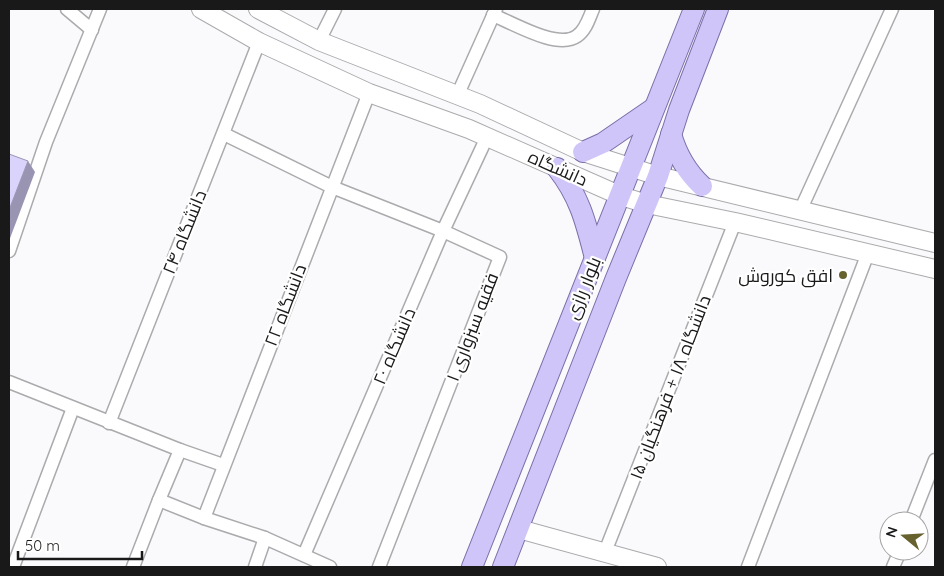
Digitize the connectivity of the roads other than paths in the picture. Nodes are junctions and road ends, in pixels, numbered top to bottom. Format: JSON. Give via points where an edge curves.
{"nodes":[{"id":1,"x":67,"y":9,"type":"edge"},
{"id":2,"x":100,"y":9,"type":"edge"},
{"id":3,"x":201,"y":9,"type":"edge"},
{"id":4,"x":258,"y":9,"type":"edge"},
{"id":5,"x":335,"y":9,"type":"edge"},
{"id":6,"x":593,"y":9,"type":"edge"},
{"id":7,"x":694,"y":9,"type":"edge"},
{"id":8,"x":718,"y":9,"type":"edge"},
{"id":9,"x":892,"y":9,"type":"edge"},
{"id":10,"x":494,"y":12,"type":"edge"},
{"id":11,"x":92,"y":30,"type":"junction"},
{"id":12,"x":319,"y":41,"type":"junction"},
{"id":13,"x":259,"y":42,"type":"junction"},
{"id":14,"x":369,"y":93,"type":"junction"},
{"id":15,"x":457,"y":96,"type":"junction"},
{"id":16,"x":480,"y":104,"type":"junction"},
{"id":17,"x":655,"y":105,"type":"junction"},
{"id":18,"x":679,"y":110,"type":"junction"},
{"id":19,"x":469,"y":129,"type":"junction"},
{"id":20,"x":224,"y":134,"type":"junction"},
{"id":21,"x":671,"y":134,"type":"junction"},
{"id":22,"x":486,"y":137,"type":"junction"},
{"id":23,"x":583,"y":152,"type":"junction"},
{"id":24,"x":631,"y":166,"type":"junction"},
{"id":25,"x":557,"y":168,"type":"junction"},
{"id":26,"x":658,"y":176,"type":"junction"},
{"id":27,"x":702,"y":186,"type":"junction"},
{"id":28,"x":332,"y":187,"type":"junction"},
{"id":29,"x":620,"y":196,"type":"junction"},
{"id":30,"x":647,"y":204,"type":"junction"},
{"id":31,"x":800,"y":211,"type":"junction"},
{"id":32,"x":842,"y":221,"type":"junction"},
{"id":33,"x":735,"y":222,"type":"junction"},
{"id":34,"x":443,"y":231,"type":"junction"},
{"id":35,"x":935,"y":242,"type":"edge"},
{"id":36,"x":834,"y":245,"type":"junction"},
{"id":37,"x":9,"y":251,"type":"edge"},
{"id":38,"x":868,"y":253,"type":"junction"},
{"id":39,"x":593,"y":263,"type":"junction"},
{"id":40,"x":935,"y":269,"type":"edge"},
{"id":41,"x":616,"y":278,"type":"junction"},
{"id":42,"x":9,"y":382,"type":"edge"},
{"id":43,"x":73,"y":408,"type":"junction"},
{"id":44,"x":109,"y":422,"type":"junction"},
{"id":45,"x":180,"y":450,"type":"junction"},
{"id":46,"x":935,"y":460,"type":"edge"},
{"id":47,"x":223,"y":465,"type":"junction"},
{"id":48,"x":159,"y":500,"type":"junction"},
{"id":49,"x":915,"y":511,"type":"edge"},
{"id":50,"x":204,"y":518,"type":"junction"},
{"id":51,"x":519,"y":529,"type":"junction"},
{"id":52,"x":265,"y":538,"type":"junction"},
{"id":53,"x":605,"y":552,"type":"junction"},
{"id":54,"x":304,"y":555,"type":"junction"},
{"id":55,"x":13,"y":567,"type":"edge"},
{"id":56,"x":133,"y":567,"type":"edge"},
{"id":57,"x":255,"y":567,"type":"edge"},
{"id":58,"x":330,"y":567,"type":"edge"},
{"id":59,"x":379,"y":567,"type":"edge"},
{"id":60,"x":472,"y":567,"type":"edge"},
{"id":61,"x":503,"y":567,"type":"edge"},
{"id":62,"x":657,"y":567,"type":"edge"},
{"id":63,"x":748,"y":567,"type":"edge"}],
"edges":[{"from":1,"to":11,"type":"street"},
{"from":2,"to":11,"type":"street"},
{"from":3,"to":13,"type":"main road","name":"دانشگاه"},
{"from":4,"to":12,"type":"main road","name":"دانشگاه"},
{"from":5,"to":12,"type":"street"},
{"from":6,"to":10,"type":"street","via":[[577,36],[565,40],[550,39]]},
{"from":7,"to":17,"type":"main road","name":"بلوار رازی"},
{"from":8,"to":18,"type":"main road","name":"بلوار رازی"},
{"from":9,"to":31,"type":"street"},
{"from":10,"to":15,"type":"street"},
{"from":11,"to":37,"type":"street","via":[[46,142]]},
{"from":12,"to":15,"type":"main road","name":"دانشگاه"},
{"from":13,"to":14,"type":"main road","name":"دانشگاه"},
{"from":13,"to":20,"type":"street","name":"دانشگاه ۲۴"},
{"from":14,"to":19,"type":"main road","name":"دانشگاه"},
{"from":14,"to":28,"type":"street","name":"دانشگاه ۲۲"},
{"from":15,"to":16,"type":"main road","name":"دانشگاه"},
{"from":16,"to":19,"type":"main road"},
{"from":16,"to":23,"type":"main road","name":"دانشگاه"},
{"from":17,"to":18,"type":"main road"},
{"from":17,"to":23,"type":"main road","via":[[603,143]]},
{"from":17,"to":24,"type":"main road","name":"بلوار رازی"},
{"from":18,"to":21,"type":"main road","name":"بلوار رازی"},
{"from":19,"to":22,"type":"main road","name":"دانشگاه"},
{"from":20,"to":28,"type":"street","name":"فقیه سبزواری ۱"},
{"from":20,"to":44,"type":"street","name":"دانشگاه ۲۴"},
{"from":21,"to":26,"type":"main road","name":"بلوار رازی"},
{"from":21,"to":27,"type":"main road","via":[[689,174]]},
{"from":22,"to":25,"type":"main road","name":"دانشگاه"},
{"from":22,"to":34,"type":"street","name":"دانشگاه ۲۰"},
{"from":23,"to":24,"type":"main road","name":"دانشگاه"},
{"from":24,"to":26,"type":"main road","name":"دانشگاه"},
{"from":24,"to":29,"type":"main road","name":"بلوار رازی"},
{"from":25,"to":29,"type":"main road","name":"دانشگاه"},
{"from":25,"to":39,"type":"main road","via":[[572,187],[581,206]]},
{"from":26,"to":27,"type":"main road","name":"دانشگاه"},
{"from":26,"to":30,"type":"main road","name":"بلوار رازی"},
{"from":27,"to":31,"type":"main road","name":"دانشگاه"},
{"from":28,"to":34,"type":"street","name":"فقیه سبزواری ۱"},
{"from":28,"to":47,"type":"street","name":"دانشگاه ۲۲"},
{"from":29,"to":30,"type":"main road","name":"دانشگاه"},
{"from":29,"to":39,"type":"main road","name":"بلوار رازی"},
{"from":30,"to":33,"type":"main road","name":"دانشگاه"},
{"from":30,"to":41,"type":"main road","name":"بلوار رازی"},
{"from":31,"to":32,"type":"main road","name":"دانشگاه"},
{"from":32,"to":35,"type":"main road","name":"دانشگاه"},
{"from":32,"to":36,"type":"main road"},
{"from":33,"to":36,"type":"main road","name":"دانشگاه"},
{"from":33,"to":53,"type":"street","name":"دانشگاه ۱۸ + فرهنگیان ۱۵"},
{"from":34,"to":54,"type":"street","name":"دانشگاه ۲۰"},
{"from":34,"to":59,"type":"street","name":"فقیه سبزواری ۱","via":[[500,257]]},
{"from":36,"to":38,"type":"main road","name":"دانشگاه"},
{"from":38,"to":40,"type":"main road","name":"دانشگاه"},
{"from":38,"to":63,"type":"street"},
{"from":39,"to":41,"type":"main road"},
{"from":39,"to":60,"type":"main road","name":"بلوار رازی"},
{"from":41,"to":51,"type":"main road","name":"بلوار رازی"},
{"from":42,"to":43,"type":"street"},
{"from":43,"to":44,"type":"street"},
{"from":43,"to":55,"type":"street"},
{"from":44,"to":45,"type":"street"},
{"from":45,"to":47,"type":"street"},
{"from":45,"to":48,"type":"street"},
{"from":46,"to":49,"type":"street"},
{"from":47,"to":50,"type":"street","name":"دانشگاه ۲۲"},
{"from":48,"to":50,"type":"street"},
{"from":48,"to":56,"type":"street"},
{"from":50,"to":52,"type":"street"},
{"from":51,"to":53,"type":"main road"},
{"from":51,"to":61,"type":"main road","name":"بلوار رازی"},
{"from":52,"to":54,"type":"street"},
{"from":52,"to":57,"type":"street"},
{"from":53,"to":62,"type":"main road"},
{"from":54,"to":58,"type":"street"}]}
